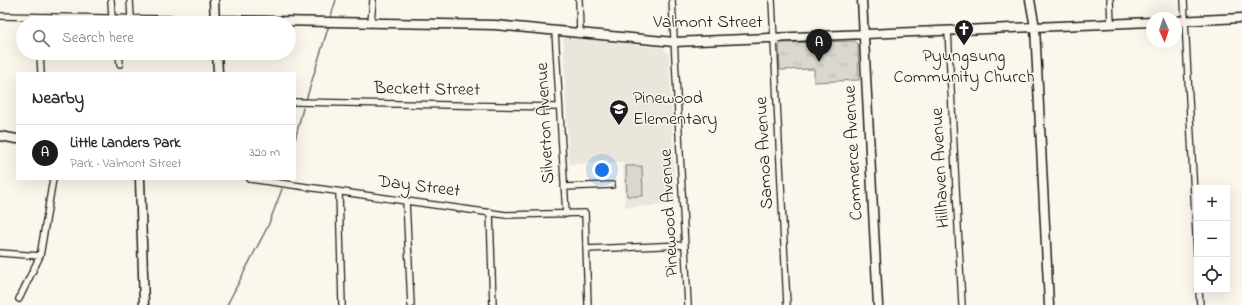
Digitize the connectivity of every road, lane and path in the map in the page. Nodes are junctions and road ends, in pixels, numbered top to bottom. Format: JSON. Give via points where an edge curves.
{"nodes":[{"id":1,"x":111,"y":0,"type":"edge"},
{"id":2,"x":130,"y":0,"type":"edge"},
{"id":3,"x":214,"y":0,"type":"edge"},
{"id":4,"x":374,"y":0,"type":"edge"},
{"id":5,"x":579,"y":0,"type":"edge"},
{"id":6,"x":672,"y":0,"type":"edge"},
{"id":7,"x":772,"y":0,"type":"edge"},
{"id":8,"x":862,"y":0,"type":"edge"},
{"id":9,"x":1030,"y":0,"type":"edge"},
{"id":10,"x":1110,"y":0,"type":"edge"},
{"id":11,"x":1184,"y":0,"type":"edge"},
{"id":12,"x":0,"y":16,"type":"edge"},
{"id":13,"x":115,"y":16,"type":"edge"},
{"id":14,"x":131,"y":16,"type":"edge"},
{"id":15,"x":215,"y":16,"type":"edge"},
{"id":16,"x":16,"y":18,"type":"edge"},
{"id":17,"x":1242,"y":18,"type":"edge"},
{"id":18,"x":1182,"y":20,"type":"edge"},
{"id":19,"x":1185,"y":20,"type":"junction"},
{"id":20,"x":296,"y":21,"type":"edge"},
{"id":21,"x":371,"y":22,"type":"junction"},
{"id":22,"x":1146,"y":22,"type":"edge"},
{"id":23,"x":1111,"y":23,"type":"junction"},
{"id":24,"x":1035,"y":27,"type":"junction"},
{"id":25,"x":948,"y":30,"type":"junction"},
{"id":26,"x":555,"y":31,"type":"junction"},
{"id":27,"x":580,"y":33,"type":"junction"},
{"id":28,"x":864,"y":35,"type":"junction"},
{"id":29,"x":774,"y":38,"type":"junction"},
{"id":30,"x":674,"y":42,"type":"junction"},
{"id":31,"x":41,"y":60,"type":"edge"},
{"id":32,"x":120,"y":60,"type":"edge"},
{"id":33,"x":217,"y":60,"type":"edge"},
{"id":34,"x":120,"y":64,"type":"dead end"},
{"id":35,"x":42,"y":72,"type":"edge"},
{"id":36,"x":218,"y":72,"type":"edge"},
{"id":37,"x":296,"y":102,"type":"edge"},
{"id":38,"x":559,"y":107,"type":"junction"},
{"id":39,"x":0,"y":136,"type":"edge"},
{"id":40,"x":16,"y":139,"type":"edge"},
{"id":41,"x":53,"y":180,"type":"edge"},
{"id":42,"x":140,"y":180,"type":"edge"},
{"id":43,"x":257,"y":180,"type":"edge"},
{"id":44,"x":612,"y":185,"type":"dead end"},
{"id":45,"x":564,"y":187,"type":"junction"},
{"id":46,"x":339,"y":192,"type":"junction"},
{"id":47,"x":406,"y":201,"type":"junction"},
{"id":48,"x":490,"y":212,"type":"junction"},
{"id":49,"x":566,"y":214,"type":"junction"},
{"id":50,"x":1195,"y":221,"type":"edge"},
{"id":51,"x":685,"y":245,"type":"junction"},
{"id":52,"x":586,"y":249,"type":"junction"},
{"id":53,"x":0,"y":253,"type":"edge"},
{"id":54,"x":40,"y":256,"type":"junction"},
{"id":55,"x":1199,"y":293,"type":"edge"},
{"id":56,"x":19,"y":299,"type":"dead end"},
{"id":57,"x":144,"y":305,"type":"edge"},
{"id":58,"x":342,"y":305,"type":"edge"},
{"id":59,"x":411,"y":305,"type":"edge"},
{"id":60,"x":493,"y":305,"type":"edge"},
{"id":61,"x":588,"y":305,"type":"edge"},
{"id":62,"x":688,"y":305,"type":"edge"},
{"id":63,"x":788,"y":305,"type":"edge"},
{"id":64,"x":878,"y":305,"type":"edge"},
{"id":65,"x":962,"y":305,"type":"edge"},
{"id":66,"x":1050,"y":305,"type":"edge"},
{"id":67,"x":1200,"y":305,"type":"edge"}],
"edges":[{"from":1,"to":13,"type":"street"},
{"from":2,"to":14,"type":"street"},
{"from":3,"to":15,"type":"street"},
{"from":4,"to":21,"type":"street"},
{"from":5,"to":27,"type":"street"},
{"from":6,"to":30,"type":"street","name":"Pinewood Avenue"},
{"from":7,"to":29,"type":"street","name":"Samoa Avenue"},
{"from":8,"to":28,"type":"street","name":"Commerce Avenue"},
{"from":9,"to":24,"type":"street"},
{"from":10,"to":23,"type":"street"},
{"from":11,"to":19,"type":"street"},
{"from":12,"to":16,"type":"street","name":"Valmont Street"},
{"from":17,"to":19,"type":"street"},
{"from":18,"to":19,"type":"street"},
{"from":19,"to":50,"type":"street"},
{"from":20,"to":21,"type":"street","name":"Valmont Street"},
{"from":21,"to":26,"type":"street","name":"Valmont Street","via":[[495,25]]},
{"from":22,"to":23,"type":"street","name":"Valmont Street"},
{"from":23,"to":24,"type":"street","name":"Valmont Street"},
{"from":24,"to":25,"type":"street","name":"Valmont Street"},
{"from":24,"to":66,"type":"street"},
{"from":25,"to":28,"type":"street","name":"Valmont Street"},
{"from":25,"to":65,"type":"street","name":"Hillhaven Avenue"},
{"from":26,"to":27,"type":"street","name":"Valmont Street"},
{"from":26,"to":38,"type":"street","name":"Silverton Avenue"},
{"from":27,"to":30,"type":"street","name":"Valmont Street"},
{"from":28,"to":29,"type":"street","name":"Valmont Street"},
{"from":28,"to":64,"type":"street","name":"Commerce Avenue"},
{"from":29,"to":30,"type":"street","name":"Valmont Street"},
{"from":29,"to":63,"type":"street","name":"Samoa Avenue"},
{"from":30,"to":51,"type":"street","name":"Pinewood Avenue"},
{"from":31,"to":35,"type":"street"},
{"from":32,"to":34,"type":"street"},
{"from":33,"to":36,"type":"street"},
{"from":37,"to":38,"type":"street","name":"Beckett Street"},
{"from":38,"to":45,"type":"street","name":"Silverton Avenue"},
{"from":39,"to":40,"type":"street"},
{"from":41,"to":54,"type":"street"},
{"from":42,"to":57,"type":"street"},
{"from":43,"to":46,"type":"street","name":"Day Street"},
{"from":44,"to":45,"type":"street"},
{"from":45,"to":49,"type":"street","name":"Silverton Avenue"},
{"from":46,"to":47,"type":"street","name":"Day Street"},
{"from":46,"to":58,"type":"street"},
{"from":47,"to":48,"type":"street","name":"Day Street"},
{"from":47,"to":59,"type":"street"},
{"from":48,"to":49,"type":"street","name":"Day Street","via":[[518,216]]},
{"from":48,"to":60,"type":"street"},
{"from":49,"to":52,"type":"street","name":"Day Street","via":[[585,213]]},
{"from":51,"to":52,"type":"street"},
{"from":51,"to":62,"type":"street","name":"Pinewood Avenue"},
{"from":52,"to":61,"type":"street"},
{"from":53,"to":54,"type":"street"},
{"from":54,"to":56,"type":"street"},
{"from":55,"to":67,"type":"street"}]}
